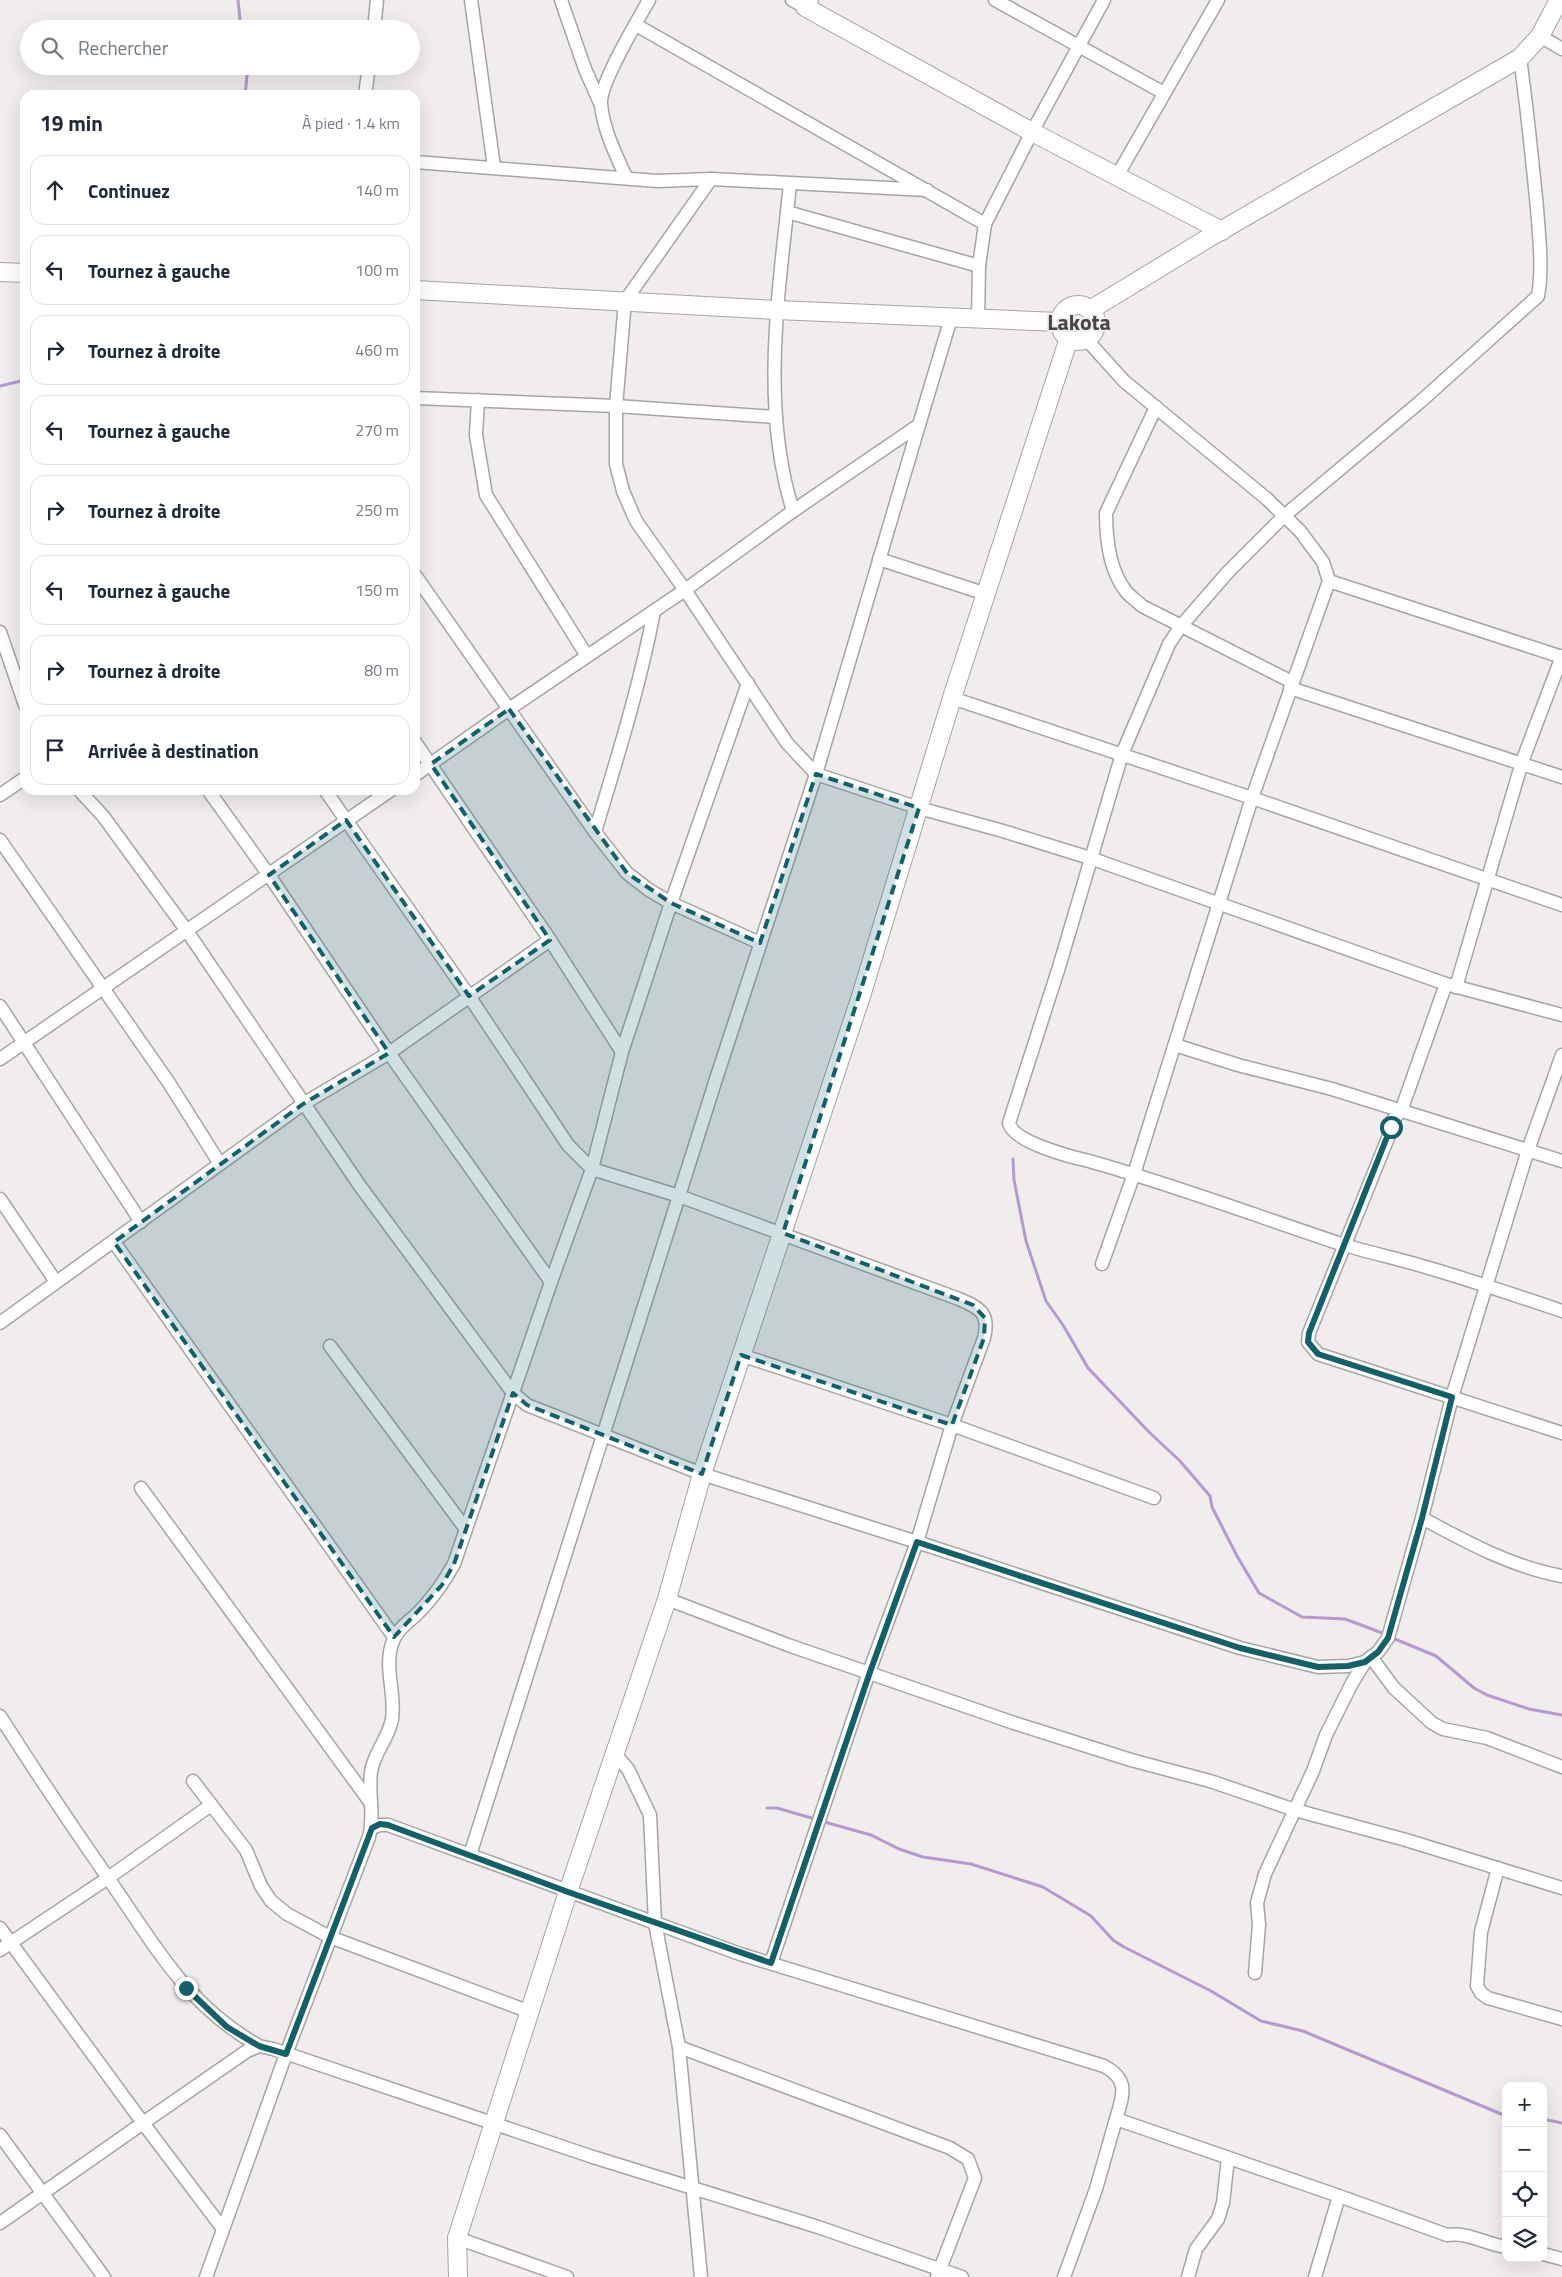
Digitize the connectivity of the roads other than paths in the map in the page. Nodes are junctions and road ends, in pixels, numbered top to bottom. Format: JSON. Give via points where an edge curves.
{"nodes":[{"id":1,"x":377,"y":0,"type":"edge"},
{"id":2,"x":471,"y":0,"type":"edge"},
{"id":3,"x":560,"y":0,"type":"edge"},
{"id":4,"x":649,"y":0,"type":"edge"},
{"id":5,"x":995,"y":0,"type":"edge"},
{"id":6,"x":1104,"y":0,"type":"edge"},
{"id":7,"x":1218,"y":0,"type":"edge"},
{"id":8,"x":1559,"y":0,"type":"edge"},
{"id":9,"x":802,"y":2,"type":"edge"},
{"id":10,"x":375,"y":20,"type":"edge"},
{"id":11,"x":636,"y":25,"type":"junction"},
{"id":12,"x":1540,"y":36,"type":"junction"},
{"id":13,"x":1078,"y":47,"type":"junction"},
{"id":14,"x":1562,"y":49,"type":"edge"},
{"id":15,"x":1520,"y":58,"type":"junction"},
{"id":16,"x":368,"y":75,"type":"edge"},
{"id":17,"x":367,"y":90,"type":"edge"},
{"id":18,"x":1164,"y":93,"type":"junction"},
{"id":19,"x":600,"y":103,"type":"junction"},
{"id":20,"x":1032,"y":132,"type":"junction"},
{"id":21,"x":420,"y":162,"type":"edge"},
{"id":22,"x":494,"y":167,"type":"junction"},
{"id":23,"x":1117,"y":176,"type":"junction"},
{"id":24,"x":626,"y":177,"type":"junction"},
{"id":25,"x":711,"y":179,"type":"junction"},
{"id":26,"x":790,"y":184,"type":"junction"},
{"id":27,"x":927,"y":190,"type":"junction"},
{"id":28,"x":787,"y":212,"type":"junction"},
{"id":29,"x":985,"y":224,"type":"junction"},
{"id":30,"x":1222,"y":231,"type":"junction"},
{"id":31,"x":979,"y":266,"type":"junction"},
{"id":32,"x":0,"y":272,"type":"edge"},
{"id":33,"x":20,"y":273,"type":"edge"},
{"id":34,"x":420,"y":290,"type":"edge"},
{"id":35,"x":625,"y":301,"type":"junction"},
{"id":36,"x":777,"y":310,"type":"junction"},
{"id":37,"x":1090,"y":310,"type":"junction"},
{"id":38,"x":951,"y":318,"type":"junction"},
{"id":39,"x":978,"y":320,"type":"junction"},
{"id":40,"x":1071,"y":333,"type":"junction"},
{"id":41,"x":420,"y":398,"type":"edge"},
{"id":42,"x":478,"y":400,"type":"junction"},
{"id":43,"x":616,"y":406,"type":"junction"},
{"id":44,"x":1156,"y":407,"type":"junction"},
{"id":45,"x":776,"y":417,"type":"junction"},
{"id":46,"x":919,"y":425,"type":"junction"},
{"id":47,"x":793,"y":511,"type":"junction"},
{"id":48,"x":1284,"y":516,"type":"junction"},
{"id":49,"x":879,"y":558,"type":"junction"},
{"id":50,"x":1329,"y":581,"type":"junction"},
{"id":51,"x":420,"y":582,"type":"edge"},
{"id":52,"x":685,"y":590,"type":"junction"},
{"id":53,"x":986,"y":594,"type":"junction"},
{"id":54,"x":654,"y":610,"type":"junction"},
{"id":55,"x":1181,"y":626,"type":"junction"},
{"id":56,"x":0,"y":632,"type":"edge"},
{"id":57,"x":588,"y":656,"type":"junction"},
{"id":58,"x":1562,"y":657,"type":"edge"},
{"id":59,"x":748,"y":682,"type":"junction"},
{"id":60,"x":1291,"y":685,"type":"junction"},
{"id":61,"x":20,"y":690,"type":"edge"},
{"id":62,"x":952,"y":698,"type":"junction"},
{"id":63,"x":509,"y":709,"type":"junction"},
{"id":64,"x":420,"y":749,"type":"edge"},
{"id":65,"x":1122,"y":754,"type":"junction"},
{"id":66,"x":1522,"y":762,"type":"junction"},
{"id":67,"x":431,"y":764,"type":"junction"},
{"id":68,"x":420,"y":772,"type":"edge"},
{"id":69,"x":816,"y":774,"type":"junction"},
{"id":70,"x":1562,"y":777,"type":"edge"},
{"id":71,"x":20,"y":781,"type":"edge"},
{"id":72,"x":0,"y":795,"type":"edge"},
{"id":73,"x":84,"y":795,"type":"edge"},
{"id":74,"x":212,"y":795,"type":"edge"},
{"id":75,"x":328,"y":795,"type":"edge"},
{"id":76,"x":384,"y":795,"type":"edge"},
{"id":77,"x":1252,"y":798,"type":"junction"},
{"id":78,"x":919,"y":808,"type":"junction"},
{"id":79,"x":346,"y":820,"type":"junction"},
{"id":80,"x":595,"y":832,"type":"junction"},
{"id":81,"x":0,"y":840,"type":"edge"},
{"id":82,"x":1090,"y":858,"type":"junction"},
{"id":83,"x":269,"y":875,"type":"junction"},
{"id":84,"x":1486,"y":880,"type":"junction"},
{"id":85,"x":670,"y":903,"type":"junction"},
{"id":86,"x":1219,"y":903,"type":"junction"},
{"id":87,"x":1562,"y":905,"type":"edge"},
{"id":88,"x":187,"y":931,"type":"junction"},
{"id":89,"x":550,"y":940,"type":"junction"},
{"id":90,"x":760,"y":943,"type":"junction"},
{"id":91,"x":1451,"y":986,"type":"junction"},
{"id":92,"x":104,"y":988,"type":"junction"},
{"id":93,"x":469,"y":996,"type":"junction"},
{"id":94,"x":0,"y":1006,"type":"edge"},
{"id":95,"x":1562,"y":1015,"type":"edge"},
{"id":96,"x":23,"y":1041,"type":"junction"},
{"id":97,"x":1175,"y":1045,"type":"junction"},
{"id":98,"x":622,"y":1052,"type":"junction"},
{"id":99,"x":389,"y":1053,"type":"junction"},
{"id":100,"x":1562,"y":1055,"type":"edge"},
{"id":101,"x":0,"y":1058,"type":"edge"},
{"id":102,"x":303,"y":1104,"type":"junction"},
{"id":103,"x":1401,"y":1111,"type":"junction"},
{"id":104,"x":1528,"y":1150,"type":"junction"},
{"id":105,"x":1562,"y":1161,"type":"edge"},
{"id":106,"x":220,"y":1164,"type":"junction"},
{"id":107,"x":592,"y":1169,"type":"junction"},
{"id":108,"x":1134,"y":1174,"type":"junction"},
{"id":109,"x":679,"y":1196,"type":"junction"},
{"id":110,"x":0,"y":1199,"type":"edge"},
{"id":111,"x":141,"y":1222,"type":"junction"},
{"id":112,"x":783,"y":1233,"type":"junction"},
{"id":113,"x":114,"y":1242,"type":"junction"},
{"id":114,"x":1344,"y":1245,"type":"junction"},
{"id":115,"x":1102,"y":1264,"type":"dead end"},
{"id":116,"x":56,"y":1282,"type":"junction"},
{"id":117,"x":550,"y":1282,"type":"junction"},
{"id":118,"x":1487,"y":1285,"type":"junction"},
{"id":119,"x":1562,"y":1311,"type":"edge"},
{"id":120,"x":0,"y":1323,"type":"edge"},
{"id":121,"x":330,"y":1346,"type":"dead end"},
{"id":122,"x":741,"y":1355,"type":"junction"},
{"id":123,"x":513,"y":1393,"type":"junction"},
{"id":124,"x":1452,"y":1397,"type":"junction"},
{"id":125,"x":952,"y":1426,"type":"junction"},
{"id":126,"x":1562,"y":1433,"type":"edge"},
{"id":127,"x":603,"y":1436,"type":"junction"},
{"id":128,"x":702,"y":1474,"type":"junction"},
{"id":129,"x":142,"y":1488,"type":"dead end"},
{"id":130,"x":1154,"y":1498,"type":"dead end"},
{"id":131,"x":1422,"y":1518,"type":"junction"},
{"id":132,"x":465,"y":1528,"type":"junction"},
{"id":133,"x":917,"y":1542,"type":"junction"},
{"id":134,"x":1562,"y":1576,"type":"edge"},
{"id":135,"x":667,"y":1599,"type":"junction"},
{"id":136,"x":394,"y":1638,"type":"junction"},
{"id":137,"x":1368,"y":1659,"type":"junction"},
{"id":138,"x":870,"y":1672,"type":"junction"},
{"id":139,"x":0,"y":1716,"type":"edge"},
{"id":140,"x":614,"y":1753,"type":"junction"},
{"id":141,"x":1562,"y":1767,"type":"edge"},
{"id":142,"x":193,"y":1780,"type":"dead end"},
{"id":143,"x":370,"y":1802,"type":"junction"},
{"id":144,"x":211,"y":1805,"type":"junction"},
{"id":145,"x":1295,"y":1810,"type":"junction"},
{"id":146,"x":372,"y":1828,"type":"junction"},
{"id":147,"x":470,"y":1855,"type":"junction"},
{"id":148,"x":1498,"y":1868,"type":"junction"},
{"id":149,"x":108,"y":1878,"type":"junction"},
{"id":150,"x":1562,"y":1888,"type":"edge"},
{"id":151,"x":568,"y":1892,"type":"junction"},
{"id":152,"x":655,"y":1923,"type":"junction"},
{"id":153,"x":0,"y":1928,"type":"edge"},
{"id":154,"x":330,"y":1937,"type":"junction"},
{"id":155,"x":11,"y":1942,"type":"junction"},
{"id":156,"x":0,"y":1950,"type":"edge"},
{"id":157,"x":771,"y":1963,"type":"junction"},
{"id":158,"x":1255,"y":1973,"type":"dead end"},
{"id":159,"x":530,"y":2012,"type":"junction"},
{"id":160,"x":1562,"y":2019,"type":"edge"},
{"id":161,"x":259,"y":2046,"type":"junction"},
{"id":162,"x":678,"y":2048,"type":"junction"},
{"id":163,"x":286,"y":2054,"type":"junction"},
{"id":164,"x":1116,"y":2119,"type":"junction"},
{"id":165,"x":143,"y":2123,"type":"junction"},
{"id":166,"x":494,"y":2124,"type":"junction"},
{"id":167,"x":0,"y":2135,"type":"edge"},
{"id":168,"x":1228,"y":2158,"type":"junction"},
{"id":169,"x":693,"y":2189,"type":"junction"},
{"id":170,"x":42,"y":2192,"type":"junction"},
{"id":171,"x":1339,"y":2196,"type":"junction"},
{"id":172,"x":0,"y":2223,"type":"edge"},
{"id":173,"x":224,"y":2229,"type":"junction"},
{"id":174,"x":457,"y":2238,"type":"junction"},
{"id":175,"x":1502,"y":2246,"type":"edge"},
{"id":176,"x":1547,"y":2255,"type":"edge"},
{"id":177,"x":1562,"y":2259,"type":"edge"},
{"id":178,"x":938,"y":2273,"type":"edge"},
{"id":179,"x":210,"y":2276,"type":"edge"},
{"id":180,"x":104,"y":2277,"type":"edge"},
{"id":181,"x":458,"y":2277,"type":"edge"},
{"id":182,"x":567,"y":2277,"type":"edge"},
{"id":183,"x":701,"y":2277,"type":"edge"},
{"id":184,"x":962,"y":2277,"type":"edge"},
{"id":185,"x":1064,"y":2277,"type":"edge"},
{"id":186,"x":1188,"y":2277,"type":"edge"},
{"id":187,"x":1314,"y":2277,"type":"edge"}],
"edges":[{"from":1,"to":10,"type":"street"},
{"from":2,"to":22,"type":"street"},
{"from":3,"to":19,"type":"street"},
{"from":4,"to":11,"type":"street"},
{"from":5,"to":13,"type":"street"},
{"from":6,"to":13,"type":"street"},
{"from":7,"to":18,"type":"street"},
{"from":8,"to":12,"type":"main road"},
{"from":9,"to":20,"type":"main road"},
{"from":11,"to":19,"type":"street","via":[[609,76]]},
{"from":11,"to":27,"type":"street"},
{"from":12,"to":14,"type":"street"},
{"from":12,"to":15,"type":"main road"},
{"from":13,"to":18,"type":"street"},
{"from":13,"to":20,"type":"street"},
{"from":15,"to":30,"type":"main road"},
{"from":15,"to":48,"type":"street","via":[[1538,225],[1538,296],[1420,402]]},
{"from":16,"to":17,"type":"street"},
{"from":18,"to":23,"type":"street"},
{"from":19,"to":24,"type":"street"},
{"from":20,"to":23,"type":"main road"},
{"from":20,"to":29,"type":"street"},
{"from":21,"to":22,"type":"street"},
{"from":22,"to":24,"type":"street"},
{"from":23,"to":30,"type":"main road"},
{"from":24,"to":25,"type":"street","via":[[657,181]]},
{"from":25,"to":26,"type":"street"},
{"from":25,"to":35,"type":"street"},
{"from":26,"to":27,"type":"street"},
{"from":26,"to":28,"type":"street"},
{"from":27,"to":29,"type":"street"},
{"from":28,"to":31,"type":"street"},
{"from":28,"to":36,"type":"street"},
{"from":29,"to":31,"type":"street"},
{"from":30,"to":37,"type":"main road"},
{"from":31,"to":39,"type":"street"},
{"from":32,"to":33,"type":"main road"},
{"from":34,"to":35,"type":"main road"},
{"from":35,"to":36,"type":"main road"},
{"from":35,"to":43,"type":"street"},
{"from":36,"to":38,"type":"main road"},
{"from":36,"to":45,"type":"street"},
{"from":37,"to":40,"type":"main road","via":[[1096,324],[1093,333]]},
{"from":37,"to":40,"type":"main road","via":[[1081,305],[1071,306],[1063,313]]},
{"from":38,"to":39,"type":"main road"},
{"from":38,"to":46,"type":"street"},
{"from":39,"to":40,"type":"main road"},
{"from":40,"to":44,"type":"street"},
{"from":40,"to":53,"type":"main road"},
{"from":41,"to":42,"type":"street"},
{"from":42,"to":43,"type":"street"},
{"from":42,"to":57,"type":"street","via":[[476,435],[486,495]]},
{"from":43,"to":45,"type":"street"},
{"from":43,"to":52,"type":"street","via":[[616,464],[623,491],[636,521]]},
{"from":44,"to":48,"type":"street"},
{"from":44,"to":55,"type":"street","via":[[1106,513],[1106,532],[1124,590],[1142,606]]},
{"from":45,"to":47,"type":"street","via":[[780,460]]},
{"from":46,"to":47,"type":"street"},
{"from":46,"to":49,"type":"street"},
{"from":47,"to":52,"type":"street"},
{"from":48,"to":50,"type":"street","via":[[1300,531],[1323,562]]},
{"from":48,"to":55,"type":"street","via":[[1228,572]]},
{"from":49,"to":53,"type":"street"},
{"from":49,"to":69,"type":"street"},
{"from":50,"to":58,"type":"street"},
{"from":50,"to":60,"type":"street"},
{"from":51,"to":63,"type":"street"},
{"from":52,"to":54,"type":"street"},
{"from":52,"to":59,"type":"street"},
{"from":53,"to":62,"type":"main road"},
{"from":54,"to":57,"type":"street"},
{"from":54,"to":80,"type":"street","via":[[634,703]]},
{"from":55,"to":60,"type":"street"},
{"from":55,"to":65,"type":"street","via":[[1169,644]]},
{"from":56,"to":61,"type":"street"},
{"from":57,"to":63,"type":"street"},
{"from":58,"to":66,"type":"street"},
{"from":59,"to":69,"type":"street","via":[[788,743]]},
{"from":59,"to":85,"type":"street"},
{"from":60,"to":66,"type":"street"},
{"from":60,"to":77,"type":"street"},
{"from":62,"to":65,"type":"street"},
{"from":62,"to":78,"type":"main road"},
{"from":63,"to":67,"type":"street"},
{"from":63,"to":80,"type":"street"},
{"from":64,"to":67,"type":"street"},
{"from":65,"to":77,"type":"street"},
{"from":65,"to":82,"type":"street"},
{"from":66,"to":70,"type":"street"},
{"from":66,"to":84,"type":"street"},
{"from":67,"to":68,"type":"street"},
{"from":67,"to":89,"type":"street"},
{"from":69,"to":78,"type":"street"},
{"from":69,"to":90,"type":"street"},
{"from":71,"to":72,"type":"street"},
{"from":73,"to":88,"type":"street","via":[[103,816]]},
{"from":74,"to":83,"type":"street"},
{"from":75,"to":79,"type":"street"},
{"from":76,"to":79,"type":"street"},
{"from":77,"to":84,"type":"street"},
{"from":77,"to":86,"type":"street"},
{"from":78,"to":82,"type":"street"},
{"from":78,"to":112,"type":"main road"},
{"from":79,"to":83,"type":"street"},
{"from":79,"to":93,"type":"street"},
{"from":80,"to":85,"type":"street","via":[[627,873]]},
{"from":81,"to":92,"type":"street"},
{"from":82,"to":86,"type":"street"},
{"from":82,"to":108,"type":"street","via":[[1059,968],[1009,1123],[1016,1133],[1035,1144]]},
{"from":83,"to":88,"type":"street"},
{"from":83,"to":99,"type":"street"},
{"from":84,"to":87,"type":"street"},
{"from":84,"to":91,"type":"street"},
{"from":85,"to":90,"type":"street"},
{"from":85,"to":98,"type":"street"},
{"from":86,"to":91,"type":"street"},
{"from":86,"to":97,"type":"street"},
{"from":88,"to":92,"type":"street"},
{"from":88,"to":102,"type":"street"},
{"from":89,"to":93,"type":"street"},
{"from":89,"to":98,"type":"street"},
{"from":90,"to":109,"type":"street"},
{"from":91,"to":95,"type":"street"},
{"from":91,"to":103,"type":"street"},
{"from":92,"to":96,"type":"street"},
{"from":92,"to":106,"type":"street"},
{"from":93,"to":99,"type":"street"},
{"from":93,"to":107,"type":"street","via":[[568,1145]]},
{"from":94,"to":96,"type":"street"},
{"from":96,"to":101,"type":"street"},
{"from":96,"to":111,"type":"street"},
{"from":97,"to":103,"type":"street"},
{"from":97,"to":108,"type":"street"},
{"from":98,"to":107,"type":"street"},
{"from":99,"to":102,"type":"street"},
{"from":99,"to":117,"type":"street"},
{"from":100,"to":104,"type":"street"},
{"from":102,"to":106,"type":"street"},
{"from":102,"to":123,"type":"street","via":[[376,1210]]},
{"from":103,"to":104,"type":"street"},
{"from":103,"to":114,"type":"street","via":[[1392,1121]]},
{"from":104,"to":105,"type":"street"},
{"from":104,"to":118,"type":"street"},
{"from":106,"to":111,"type":"street"},
{"from":107,"to":109,"type":"street"},
{"from":107,"to":117,"type":"street"},
{"from":108,"to":114,"type":"street"},
{"from":108,"to":115,"type":"street"},
{"from":109,"to":112,"type":"street"},
{"from":109,"to":127,"type":"street"},
{"from":110,"to":116,"type":"street"},
{"from":111,"to":113,"type":"street"},
{"from":112,"to":122,"type":"main road"},
{"from":112,"to":125,"type":"street","via":[[959,1299],[981,1311],[987,1324],[984,1338]]},
{"from":113,"to":116,"type":"street"},
{"from":113,"to":136,"type":"street"},
{"from":114,"to":118,"type":"street"},
{"from":114,"to":124,"type":"street","via":[[1309,1333],[1311,1348],[1318,1354]]},
{"from":116,"to":120,"type":"street"},
{"from":117,"to":123,"type":"street"},
{"from":118,"to":119,"type":"street"},
{"from":118,"to":124,"type":"street"},
{"from":121,"to":132,"type":"street"},
{"from":122,"to":125,"type":"street"},
{"from":122,"to":128,"type":"main road"},
{"from":123,"to":127,"type":"street","via":[[527,1405]]},
{"from":123,"to":132,"type":"street"},
{"from":124,"to":126,"type":"street"},
{"from":124,"to":131,"type":"street"},
{"from":125,"to":130,"type":"street"},
{"from":125,"to":133,"type":"street"},
{"from":127,"to":128,"type":"street"},
{"from":127,"to":147,"type":"street"},
{"from":128,"to":133,"type":"street"},
{"from":128,"to":135,"type":"main road"},
{"from":129,"to":143,"type":"street"},
{"from":131,"to":134,"type":"street","via":[[1483,1550]]},
{"from":131,"to":137,"type":"street","via":[[1388,1638]]},
{"from":132,"to":136,"type":"street","via":[[454,1564],[442,1585]]},
{"from":133,"to":137,"type":"street","via":[[1240,1648],[1318,1667],[1348,1666]]},
{"from":133,"to":138,"type":"street"},
{"from":135,"to":138,"type":"street","via":[[788,1646]]},
{"from":135,"to":140,"type":"main road"},
{"from":136,"to":143,"type":"street","via":[[389,1651],[392,1721],[371,1771]]},
{"from":137,"to":141,"type":"street","via":[[1432,1723],[1443,1729],[1487,1738]]},
{"from":137,"to":145,"type":"street","via":[[1326,1735]]},
{"from":138,"to":145,"type":"street","via":[[1014,1723],[1210,1781]]},
{"from":138,"to":157,"type":"street"},
{"from":139,"to":149,"type":"street"},
{"from":140,"to":151,"type":"main road"},
{"from":140,"to":152,"type":"street","via":[[628,1769],[650,1815]]},
{"from":142,"to":144,"type":"street"},
{"from":143,"to":146,"type":"street"},
{"from":144,"to":149,"type":"street"},
{"from":144,"to":154,"type":"street","via":[[246,1850],[270,1901]]},
{"from":145,"to":148,"type":"street"},
{"from":145,"to":158,"type":"street","via":[[1266,1874],[1257,1904]]},
{"from":146,"to":147,"type":"street","via":[[388,1825]]},
{"from":146,"to":154,"type":"street"},
{"from":147,"to":151,"type":"street"},
{"from":148,"to":150,"type":"street"},
{"from":148,"to":160,"type":"street","via":[[1482,1932],[1477,1986],[1488,1998]]},
{"from":149,"to":155,"type":"street"},
{"from":149,"to":161,"type":"street","via":[[186,1988],[227,2027]]},
{"from":151,"to":152,"type":"street"},
{"from":151,"to":159,"type":"main road"},
{"from":152,"to":157,"type":"street"},
{"from":152,"to":162,"type":"street"},
{"from":153,"to":155,"type":"street"},
{"from":154,"to":159,"type":"street"},
{"from":154,"to":163,"type":"street"},
{"from":155,"to":156,"type":"street"},
{"from":155,"to":165,"type":"street"},
{"from":157,"to":164,"type":"street","via":[[1104,2066],[1115,2072],[1121,2081],[1122,2098]]},
{"from":159,"to":166,"type":"main road"},
{"from":161,"to":163,"type":"street"},
{"from":161,"to":165,"type":"street"},
{"from":162,"to":169,"type":"street"},
{"from":162,"to":178,"type":"street","via":[[950,2148],[968,2158],[975,2178]]},
{"from":163,"to":166,"type":"street"},
{"from":163,"to":173,"type":"street"},
{"from":164,"to":168,"type":"street"},
{"from":164,"to":185,"type":"street","via":[[1096,2189]]},
{"from":165,"to":170,"type":"street"},
{"from":165,"to":173,"type":"street"},
{"from":166,"to":169,"type":"street"},
{"from":166,"to":174,"type":"main road"},
{"from":167,"to":170,"type":"street"},
{"from":168,"to":171,"type":"street"},
{"from":168,"to":186,"type":"street","via":[[1218,2219],[1196,2249]]},
{"from":169,"to":178,"type":"street","via":[[818,2226]]},
{"from":169,"to":183,"type":"street"},
{"from":170,"to":172,"type":"street"},
{"from":170,"to":180,"type":"street"},
{"from":171,"to":175,"type":"street","via":[[1447,2235],[1459,2233]]},
{"from":171,"to":187,"type":"street"},
{"from":173,"to":179,"type":"street"},
{"from":174,"to":181,"type":"main road"},
{"from":174,"to":182,"type":"street"},
{"from":176,"to":177,"type":"street"},
{"from":178,"to":184,"type":"street"}]}
